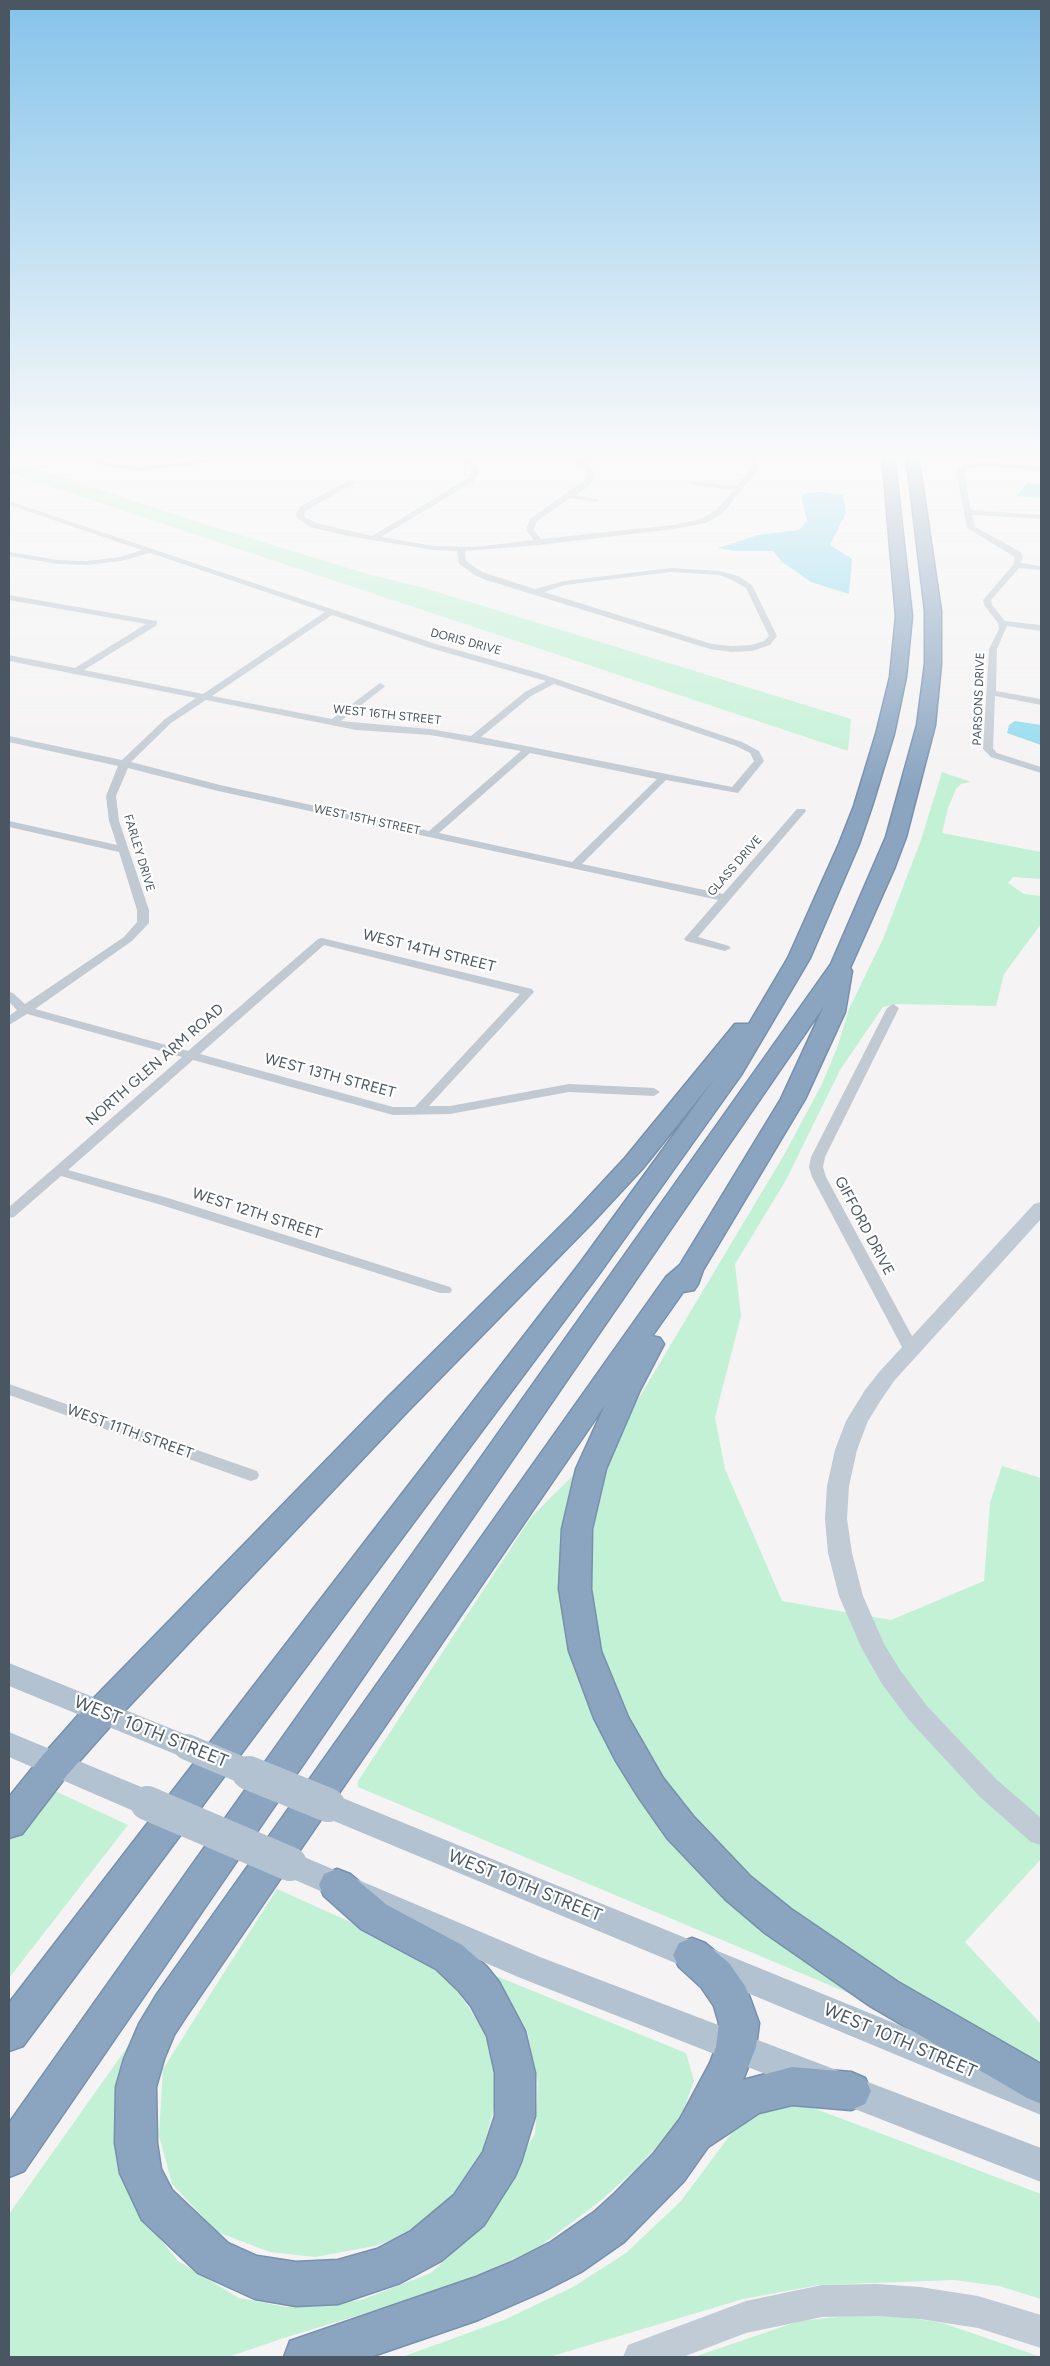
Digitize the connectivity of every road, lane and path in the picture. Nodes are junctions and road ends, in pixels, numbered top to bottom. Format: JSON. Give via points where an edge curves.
{"nodes":[{"id":1,"x":188,"y":564,"type":"edge"},
{"id":2,"x":466,"y":564,"type":"edge"},
{"id":3,"x":899,"y":564,"type":"edge"},
{"id":4,"x":927,"y":564,"type":"edge"},
{"id":5,"x":1017,"y":564,"type":"edge"},
{"id":6,"x":1025,"y":564,"type":"edge"},
{"id":7,"x":1041,"y":568,"type":"edge"},
{"id":8,"x":535,"y":592,"type":"junction"},
{"id":9,"x":9,"y":596,"type":"edge"},
{"id":10,"x":331,"y":612,"type":"junction"},
{"id":11,"x":1002,"y":623,"type":"junction"},
{"id":12,"x":1031,"y":626,"type":"junction"},
{"id":13,"x":1041,"y":628,"type":"edge"},
{"id":14,"x":1041,"y":635,"type":"edge"},
{"id":15,"x":9,"y":658,"type":"edge"},
{"id":16,"x":77,"y":671,"type":"junction"},
{"id":17,"x":553,"y":681,"type":"junction"},
{"id":18,"x":380,"y":686,"type":"dead end"},
{"id":19,"x":992,"y":693,"type":"junction"},
{"id":20,"x":203,"y":697,"type":"junction"},
{"id":21,"x":1041,"y":702,"type":"edge"},
{"id":22,"x":334,"y":722,"type":"junction"},
{"id":23,"x":9,"y":739,"type":"edge"},
{"id":24,"x":473,"y":739,"type":"junction"},
{"id":25,"x":528,"y":750,"type":"junction"},
{"id":26,"x":124,"y":764,"type":"junction"},
{"id":27,"x":1041,"y":770,"type":"edge"},
{"id":28,"x":664,"y":777,"type":"junction"},
{"id":29,"x":734,"y":790,"type":"joint"},
{"id":30,"x":801,"y":811,"type":"dead end"},
{"id":31,"x":9,"y":824,"type":"edge"},
{"id":32,"x":431,"y":834,"type":"junction"},
{"id":33,"x":124,"y":850,"type":"junction"},
{"id":34,"x":575,"y":865,"type":"junction"},
{"id":35,"x":725,"y":898,"type":"junction"},
{"id":36,"x":322,"y":941,"type":"joint"},
{"id":37,"x":725,"y":948,"type":"dead end"},
{"id":38,"x":842,"y":964,"type":"junction"},
{"id":39,"x":9,"y":996,"type":"edge"},
{"id":40,"x":774,"y":1002,"type":"junction"},
{"id":41,"x":892,"y":1008,"type":"dead end"},
{"id":42,"x":25,"y":1010,"type":"junction"},
{"id":43,"x":9,"y":1021,"type":"edge"},
{"id":44,"x":192,"y":1054,"type":"junction"},
{"id":45,"x":654,"y":1092,"type":"dead end"},
{"id":46,"x":417,"y":1112,"type":"junction"},
{"id":47,"x":58,"y":1171,"type":"junction"},
{"id":48,"x":1041,"y":1208,"type":"edge"},
{"id":49,"x":9,"y":1214,"type":"edge"},
{"id":50,"x":690,"y":1270,"type":"junction"},
{"id":51,"x":445,"y":1290,"type":"dead end"},
{"id":52,"x":912,"y":1349,"type":"junction"},
{"id":53,"x":9,"y":1389,"type":"edge"},
{"id":54,"x":251,"y":1475,"type":"dead end"},
{"id":55,"x":9,"y":1674,"type":"edge"},
{"id":56,"x":102,"y":1712,"type":"junction"},
{"id":57,"x":9,"y":1744,"type":"edge"},
{"id":58,"x":55,"y":1765,"type":"junction"},
{"id":59,"x":9,"y":1823,"type":"edge"},
{"id":60,"x":1041,"y":1834,"type":"edge"},
{"id":61,"x":337,"y":1884,"type":"junction"},
{"id":62,"x":692,"y":1955,"type":"junction"},
{"id":63,"x":9,"y":2033,"type":"edge"},
{"id":64,"x":736,"y":2047,"type":"junction"},
{"id":65,"x":1041,"y":2085,"type":"edge"},
{"id":66,"x":851,"y":2091,"type":"junction"},
{"id":67,"x":1041,"y":2099,"type":"edge"},
{"id":68,"x":694,"y":2133,"type":"junction"},
{"id":69,"x":9,"y":2157,"type":"edge"},
{"id":70,"x":1041,"y":2165,"type":"edge"},
{"id":71,"x":1041,"y":2332,"type":"edge"},
{"id":72,"x":306,"y":2357,"type":"edge"},
{"id":73,"x":640,"y":2357,"type":"edge"}],
"edges":[{"from":1,"to":10,"type":"street","name":"DORIS DRIVE"},
{"from":2,"to":8,"type":"street","via":[[470,569]]},
{"from":3,"to":40,"type":"highway","via":[[904,616],[898,676],[875,770],[849,844],[799,958]]},
{"from":4,"to":38,"type":"highway","via":[[933,611],[933,664],[926,725],[896,837]]},
{"from":5,"to":11,"type":"street","via":[[987,600]]},
{"from":6,"to":7,"type":"street"},
{"from":8,"to":8,"type":"street","via":[[710,646],[727,649],[758,646],[769,642],[773,636],[749,587],[724,574],[671,570],[564,583]]},
{"from":9,"to":16,"type":"street","via":[[154,624]]},
{"from":10,"to":17,"type":"street","name":"DORIS DRIVE"},
{"from":10,"to":20,"type":"street","name":"FARLEY DRIVE"},
{"from":11,"to":12,"type":"street"},
{"from":11,"to":19,"type":"street","name":"PARSONS DRIVE","via":[[1003,631],[993,649]]},
{"from":12,"to":13,"type":"street"},
{"from":12,"to":14,"type":"street","via":[[1028,631]]},
{"from":15,"to":16,"type":"street","name":"WEST 16TH STREET"},
{"from":16,"to":20,"type":"street","name":"WEST 16TH STREET"},
{"from":17,"to":24,"type":"street","via":[[523,697]]},
{"from":17,"to":29,"type":"street","name":"DORIS DRIVE","via":[[752,750],[758,757],[758,763]]},
{"from":18,"to":22,"type":"street"},
{"from":19,"to":21,"type":"street"},
{"from":19,"to":27,"type":"street","name":"PARSONS DRIVE","via":[[990,750]]},
{"from":20,"to":22,"type":"street","name":"WEST 16TH STREET"},
{"from":20,"to":26,"type":"street","name":"FARLEY DRIVE","via":[[162,726]]},
{"from":22,"to":24,"type":"street","name":"WEST 16TH STREET"},
{"from":23,"to":26,"type":"street","name":"WEST 15TH STREET"},
{"from":24,"to":25,"type":"street","name":"WEST 16TH STREET"},
{"from":25,"to":28,"type":"street","name":"WEST 16TH STREET"},
{"from":25,"to":32,"type":"street"},
{"from":26,"to":32,"type":"street","name":"WEST 15TH STREET","via":[[218,788]]},
{"from":26,"to":33,"type":"street","name":"FARLEY DRIVE","via":[[111,796],[114,820]]},
{"from":28,"to":29,"type":"street","name":"WEST 16TH STREET"},
{"from":28,"to":34,"type":"street"},
{"from":30,"to":35,"type":"street","name":"GLASS DRIVE"},
{"from":31,"to":33,"type":"street"},
{"from":32,"to":34,"type":"street","name":"WEST 15TH STREET"},
{"from":33,"to":42,"type":"street","name":"FARLEY DRIVE","via":[[144,913],[140,929]]},
{"from":34,"to":35,"type":"street","name":"WEST 15TH STREET"},
{"from":35,"to":37,"type":"street","name":"GLASS DRIVE","via":[[690,939]]},
{"from":36,"to":44,"type":"street","name":"NORTH GLEN ARM ROAD"},
{"from":36,"to":46,"type":"street","name":"WEST 14TH STREET","via":[[528,992]]},
{"from":38,"to":50,"type":"highway","via":[[834,1012],[793,1099]]},
{"from":38,"to":69,"type":"highway"},
{"from":39,"to":42,"type":"street","name":"WEST 13TH STREET"},
{"from":40,"to":56,"type":"highway","via":[[736,1036],[665,1127],[582,1219],[397,1405]]},
{"from":40,"to":63,"type":"highway","via":[[700,1119],[590,1268]]},
{"from":41,"to":52,"type":"street","name":"GIFFORD DRIVE","via":[[819,1154],[816,1167]]},
{"from":42,"to":43,"type":"street","name":"FARLEY DRIVE"},
{"from":42,"to":44,"type":"street","name":"WEST 13TH STREET"},
{"from":44,"to":46,"type":"street","name":"WEST 13TH STREET","via":[[374,1107]]},
{"from":44,"to":47,"type":"street","name":"NORTH GLEN ARM ROAD"},
{"from":45,"to":46,"type":"street","name":"WEST 13TH STREET","via":[[569,1088],[459,1109]]},
{"from":47,"to":49,"type":"street","name":"NORTH GLEN ARM ROAD"},
{"from":47,"to":51,"type":"street","name":"WEST 12TH STREET"},
{"from":48,"to":52,"type":"street"},
{"from":50,"to":61,"type":"highway","via":[[676,1283],[171,2006],[159,2024],[144,2059],[136,2087],[136,2143],[141,2173],[157,2204],[213,2258],[255,2277],[296,2284],[338,2282],[385,2268],[426,2246],[469,2210],[500,2162],[514,2116],[515,2073],[511,2050],[505,2031],[485,1994],[448,1957],[374,1917]]},
{"from":50,"to":65,"type":"highway","via":[[604,1438],[589,1478],[577,1529],[575,1589],[579,1620],[588,1659],[611,1718],[628,1752],[680,1827],[751,1899],[884,1994]]},
{"from":52,"to":60,"type":"street","via":[[872,1395],[846,1450],[838,1486],[836,1519],[845,1574],[859,1618],[874,1647],[918,1714],[988,1788]]},
{"from":53,"to":54,"type":"street","name":"WEST 11TH STREET"},
{"from":55,"to":56,"type":"main road","name":"WEST 10TH STREET"},
{"from":56,"to":58,"type":"highway"},
{"from":56,"to":62,"type":"main road","name":"WEST 10TH STREET","bridge":true},
{"from":57,"to":58,"type":"main road"},
{"from":58,"to":59,"type":"highway"},
{"from":58,"to":61,"type":"main road","bridge":true},
{"from":61,"to":64,"type":"main road","via":[[529,1967]]},
{"from":62,"to":64,"type":"highway","via":[[715,1975],[731,1998],[738,2023]]},
{"from":62,"to":67,"type":"main road","name":"WEST 10TH STREET"},
{"from":64,"to":66,"type":"main road"},
{"from":64,"to":68,"type":"highway"},
{"from":66,"to":68,"type":"highway","via":[[792,2086],[778,2088],[748,2098]]},
{"from":66,"to":70,"type":"main road"},
{"from":68,"to":72,"type":"highway","via":[[669,2167],[630,2208],[566,2257],[478,2298]]},
{"from":71,"to":73,"type":"street","via":[[978,2312],[920,2303],[877,2300],[822,2302],[746,2317]]}]}
